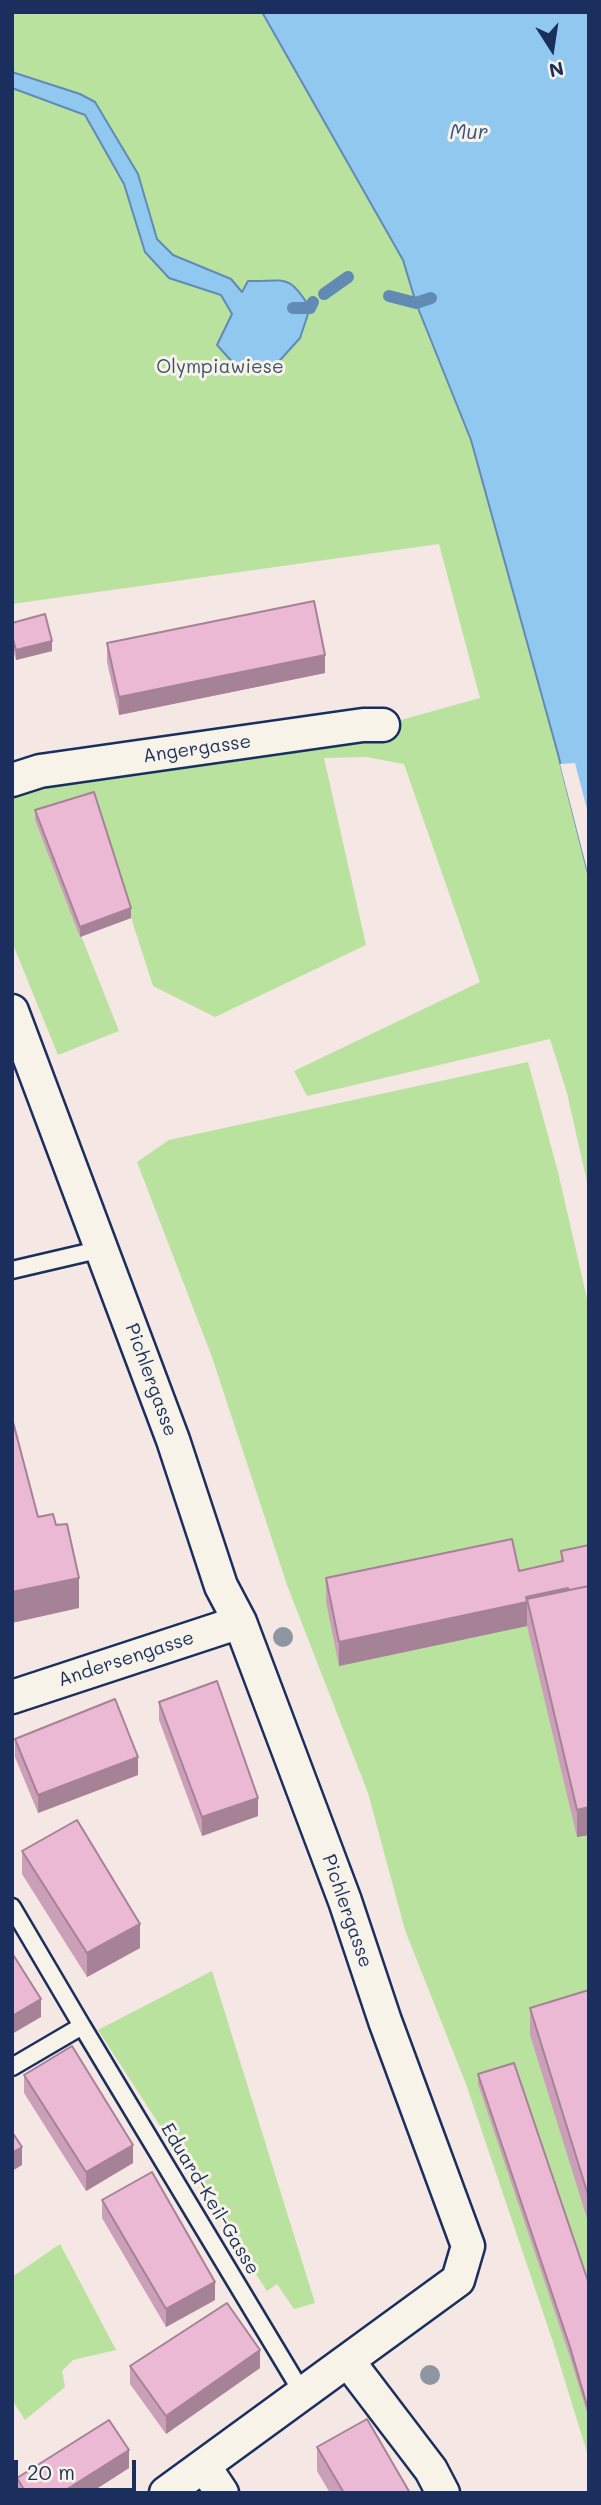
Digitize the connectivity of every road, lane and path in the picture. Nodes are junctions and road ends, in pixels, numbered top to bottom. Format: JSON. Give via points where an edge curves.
{"nodes":[{"id":1,"x":383,"y":725,"type":"dead end"},
{"id":2,"x":12,"y":780,"type":"edge"},
{"id":3,"x":12,"y":1012,"type":"edge"},
{"id":4,"x":102,"y":1249,"type":"junction"},
{"id":5,"x":12,"y":1270,"type":"edge"},
{"id":6,"x":240,"y":1622,"type":"junction"},
{"id":7,"x":12,"y":1697,"type":"edge"},
{"id":8,"x":12,"y":1907,"type":"edge"},
{"id":9,"x":82,"y":2026,"type":"junction"},
{"id":10,"x":12,"y":2067,"type":"edge"},
{"id":11,"x":348,"y":2361,"type":"junction"},
{"id":12,"x":303,"y":2394,"type":"junction"},
{"id":13,"x":204,"y":2466,"type":"junction"},
{"id":14,"x":166,"y":2493,"type":"edge"},
{"id":15,"x":222,"y":2493,"type":"edge"},
{"id":16,"x":443,"y":2493,"type":"edge"}],
"edges":[{"from":1,"to":2,"type":"street","name":"Angergasse","via":[[40,771]]},
{"from":3,"to":4,"type":"street","name":"Pichlergasse"},
{"from":4,"to":5,"type":"lane"},
{"from":4,"to":6,"type":"street","name":"Pichlergasse","via":[[221,1586]]},
{"from":6,"to":7,"type":"street","name":"Andersengasse"},
{"from":6,"to":11,"type":"street","name":"Pichlergasse","via":[[468,2246],[458,2280]]},
{"from":8,"to":9,"type":"lane","name":"Eduard-Keil-Gasse"},
{"from":9,"to":10,"type":"lane"},
{"from":9,"to":12,"type":"lane","name":"Eduard-Keil-Gasse"},
{"from":11,"to":12,"type":"street","name":"Pichlergasse"},
{"from":11,"to":16,"type":"street","via":[[431,2470]]},
{"from":12,"to":13,"type":"street","name":"Pichlergasse"},
{"from":13,"to":14,"type":"street","name":"Pichlergasse"},
{"from":13,"to":15,"type":"street"}]}
